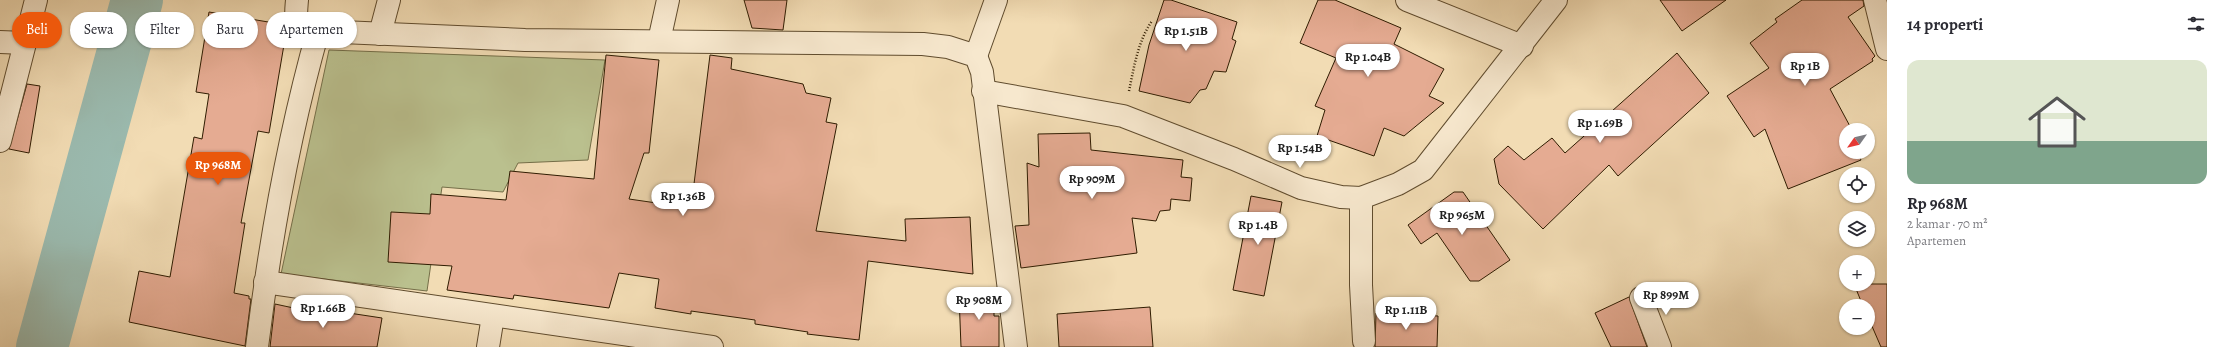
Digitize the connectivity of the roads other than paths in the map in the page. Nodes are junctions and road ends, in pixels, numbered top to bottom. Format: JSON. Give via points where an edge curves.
{"nodes":[{"id":1,"x":36,"y":0,"type":"edge"},
{"id":2,"x":297,"y":0,"type":"edge"},
{"id":3,"x":389,"y":0,"type":"edge"},
{"id":4,"x":668,"y":0,"type":"edge"},
{"id":5,"x":996,"y":0,"type":"edge"},
{"id":6,"x":1407,"y":0,"type":"edge"},
{"id":7,"x":1556,"y":0,"type":"edge"},
{"id":8,"x":1875,"y":0,"type":"edge"},
{"id":9,"x":33,"y":12,"type":"edge"},
{"id":10,"x":296,"y":12,"type":"edge"},
{"id":11,"x":357,"y":33,"type":"edge"},
{"id":12,"x":380,"y":34,"type":"junction"},
{"id":13,"x":659,"y":41,"type":"junction"},
{"id":14,"x":0,"y":42,"type":"edge"},
{"id":15,"x":12,"y":42,"type":"edge"},
{"id":16,"x":1522,"y":46,"type":"junction"},
{"id":17,"x":24,"y":48,"type":"edge"},
{"id":18,"x":313,"y":48,"type":"edge"},
{"id":19,"x":1887,"y":49,"type":"edge"},
{"id":20,"x":976,"y":56,"type":"junction"},
{"id":21,"x":983,"y":90,"type":"junction"},
{"id":22,"x":0,"y":141,"type":"edge"},
{"id":23,"x":1361,"y":198,"type":"junction"},
{"id":24,"x":265,"y":282,"type":"junction"},
{"id":25,"x":1641,"y":298,"type":"dead end"},
{"id":26,"x":492,"y":316,"type":"junction"},
{"id":27,"x":1364,"y":341,"type":"dead end"},
{"id":28,"x":257,"y":347,"type":"edge"},
{"id":29,"x":488,"y":347,"type":"edge"},
{"id":30,"x":712,"y":347,"type":"edge"},
{"id":31,"x":1016,"y":347,"type":"edge"},
{"id":32,"x":1660,"y":347,"type":"edge"}],
"edges":[{"from":1,"to":9,"type":"street"},
{"from":2,"to":10,"type":"street"},
{"from":3,"to":12,"type":"street"},
{"from":4,"to":13,"type":"street"},
{"from":5,"to":20,"type":"street"},
{"from":6,"to":16,"type":"street"},
{"from":7,"to":16,"type":"street"},
{"from":8,"to":19,"type":"street"},
{"from":11,"to":12,"type":"street"},
{"from":12,"to":13,"type":"street","via":[[525,40]]},
{"from":13,"to":20,"type":"street","via":[[923,44],[948,46]]},
{"from":14,"to":15,"type":"street"},
{"from":16,"to":23,"type":"street","via":[[1423,170],[1398,184]]},
{"from":17,"to":22,"type":"street"},
{"from":18,"to":24,"type":"street","via":[[300,96]]},
{"from":20,"to":21,"type":"street","via":[[982,72]]},
{"from":21,"to":23,"type":"street","via":[[1123,116],[1301,188],[1341,197]]},
{"from":21,"to":31,"type":"street"},
{"from":23,"to":27,"type":"street"},
{"from":24,"to":26,"type":"street"},
{"from":24,"to":28,"type":"street"},
{"from":25,"to":32,"type":"street"},
{"from":26,"to":29,"type":"street"},
{"from":26,"to":30,"type":"street"}]}
